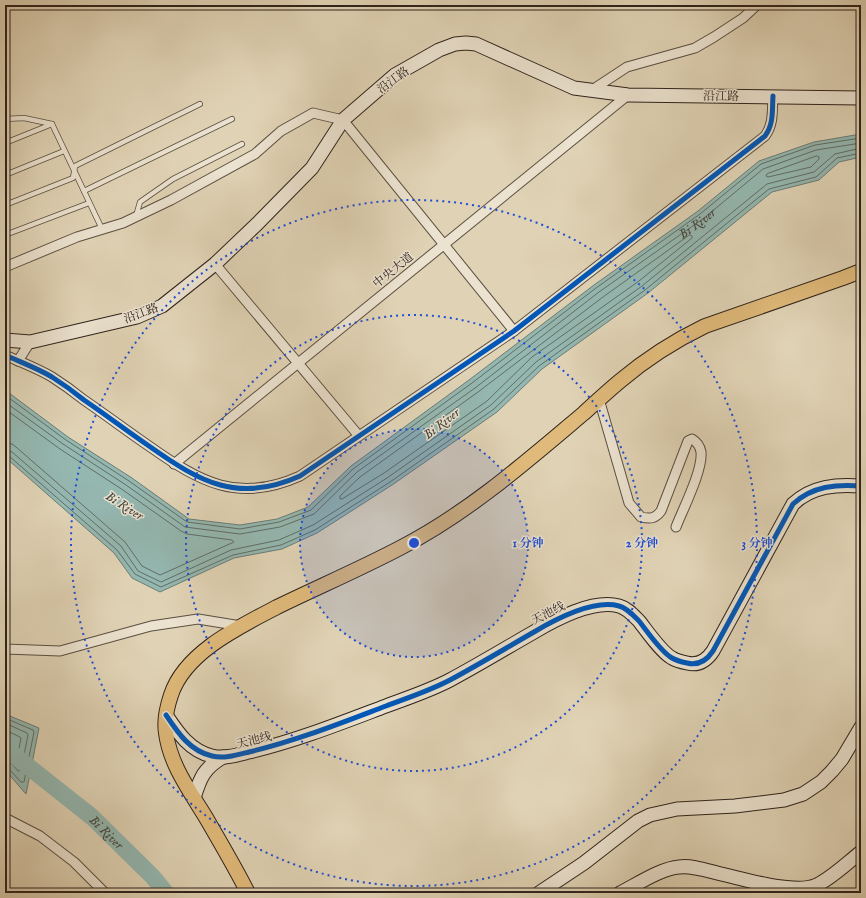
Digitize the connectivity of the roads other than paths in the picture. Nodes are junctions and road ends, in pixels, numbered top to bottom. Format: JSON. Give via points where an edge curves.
{"nodes":[{"id":1,"x":217,"y":5,"type":"edge"},
{"id":2,"x":236,"y":5,"type":"edge"},
{"id":3,"x":757,"y":5,"type":"edge"},
{"id":4,"x":592,"y":90,"type":"junction"},
{"id":5,"x":628,"y":95,"type":"junction"},
{"id":6,"x":773,"y":96,"type":"junction"},
{"id":7,"x":861,"y":98,"type":"edge"},
{"id":8,"x":200,"y":104,"type":"dead end"},
{"id":9,"x":232,"y":118,"type":"dead end"},
{"id":10,"x":5,"y":119,"type":"edge"},
{"id":11,"x":343,"y":120,"type":"junction"},
{"id":12,"x":52,"y":124,"type":"junction"},
{"id":13,"x":5,"y":143,"type":"edge"},
{"id":14,"x":242,"y":144,"type":"dead end"},
{"id":15,"x":64,"y":151,"type":"junction"},
{"id":16,"x":75,"y":172,"type":"junction"},
{"id":17,"x":5,"y":176,"type":"edge"},
{"id":18,"x":84,"y":191,"type":"junction"},
{"id":19,"x":89,"y":202,"type":"junction"},
{"id":20,"x":5,"y":205,"type":"edge"},
{"id":21,"x":136,"y":216,"type":"junction"},
{"id":22,"x":102,"y":230,"type":"junction"},
{"id":23,"x":5,"y":235,"type":"edge"},
{"id":24,"x":444,"y":245,"type":"junction"},
{"id":25,"x":215,"y":264,"type":"junction"},
{"id":26,"x":5,"y":267,"type":"edge"},
{"id":27,"x":861,"y":271,"type":"edge"},
{"id":28,"x":514,"y":331,"type":"junction"},
{"id":29,"x":5,"y":340,"type":"edge"},
{"id":30,"x":30,"y":342,"type":"junction"},
{"id":31,"x":5,"y":355,"type":"edge"},
{"id":32,"x":18,"y":361,"type":"junction"},
{"id":33,"x":298,"y":363,"type":"junction"},
{"id":34,"x":599,"y":399,"type":"junction"},
{"id":35,"x":359,"y":436,"type":"junction"},
{"id":36,"x":174,"y":464,"type":"junction"},
{"id":37,"x":861,"y":486,"type":"edge"},
{"id":38,"x":676,"y":527,"type":"dead end"},
{"id":39,"x":241,"y":626,"type":"junction"},
{"id":40,"x":6,"y":647,"type":"edge"},
{"id":41,"x":166,"y":715,"type":"junction"},
{"id":42,"x":861,"y":727,"type":"edge"},
{"id":43,"x":223,"y":757,"type":"junction"},
{"id":44,"x":194,"y":798,"type":"junction"},
{"id":45,"x":5,"y":818,"type":"edge"},
{"id":46,"x":861,"y":852,"type":"edge"},
{"id":47,"x":105,"y":893,"type":"edge"},
{"id":48,"x":248,"y":893,"type":"edge"},
{"id":49,"x":539,"y":893,"type":"edge"},
{"id":50,"x":620,"y":893,"type":"edge"}],
"edges":[{"from":1,"to":2,"type":"lane"},
{"from":3,"to":4,"type":"street","via":[[743,18],[695,48],[627,67]]},
{"from":4,"to":5,"type":"street","name":"沿江路"},
{"from":4,"to":11,"type":"street","name":"沿江路","via":[[574,88],[476,44],[455,44],[439,50],[395,76]]},
{"from":5,"to":6,"type":"street","name":"沿江路"},
{"from":5,"to":24,"type":"street","name":"中央大道"},
{"from":6,"to":7,"type":"street","name":"沿江路"},
{"from":6,"to":28,"type":"street","via":[[772,123],[765,136]]},
{"from":8,"to":16,"type":"lane","via":[[75,166]]},
{"from":9,"to":18,"type":"lane"},
{"from":10,"to":12,"type":"lane","via":[[24,118]]},
{"from":11,"to":21,"type":"street","via":[[313,113],[281,131],[255,154]]},
{"from":11,"to":24,"type":"street"},
{"from":11,"to":25,"type":"street","name":"沿江路","via":[[312,168]]},
{"from":12,"to":13,"type":"lane"},
{"from":12,"to":15,"type":"lane"},
{"from":14,"to":21,"type":"lane","via":[[173,180],[140,202]]},
{"from":15,"to":16,"type":"lane"},
{"from":15,"to":17,"type":"lane"},
{"from":16,"to":18,"type":"lane"},
{"from":16,"to":20,"type":"lane","via":[[73,178]]},
{"from":18,"to":19,"type":"lane"},
{"from":19,"to":22,"type":"lane"},
{"from":19,"to":23,"type":"lane"},
{"from":21,"to":22,"type":"street"},
{"from":22,"to":26,"type":"street","via":[[76,237]]},
{"from":24,"to":28,"type":"street"},
{"from":24,"to":33,"type":"street","name":"中央大道"},
{"from":25,"to":30,"type":"street","name":"沿江路","via":[[162,306],[136,317]]},
{"from":25,"to":33,"type":"street"},
{"from":27,"to":34,"type":"main road","via":[[705,326],[684,336],[643,362]]},
{"from":28,"to":35,"type":"street"},
{"from":29,"to":30,"type":"street","name":"沿江路"},
{"from":30,"to":32,"type":"street"},
{"from":31,"to":32,"type":"street"},
{"from":32,"to":36,"type":"street","via":[[52,377]]},
{"from":33,"to":35,"type":"street"},
{"from":33,"to":36,"type":"street","name":"中央大道"},
{"from":34,"to":38,"type":"street","via":[[629,503],[641,517],[652,518],[661,511],[688,441],[692,439],[698,445],[701,451],[696,478]]},
{"from":34,"to":39,"type":"main road","via":[[499,483],[452,518],[399,549]]},
{"from":35,"to":36,"type":"street","via":[[300,476],[259,488],[220,486]]},
{"from":37,"to":43,"type":"street","name":"天池线","via":[[829,486],[804,496],[793,504],[713,651],[700,663],[690,664],[672,658],[625,608],[615,605],[596,606],[557,619],[430,689],[337,725],[264,748]]},
{"from":39,"to":40,"type":"street","via":[[198,619],[150,626],[60,651]]},
{"from":39,"to":41,"type":"main road","via":[[204,651],[184,672],[172,693]]},
{"from":41,"to":43,"type":"street","name":"天池线","via":[[183,738],[196,750]]},
{"from":41,"to":44,"type":"main road","via":[[166,732],[174,764]]},
{"from":42,"to":49,"type":"street","via":[[832,771],[803,794],[784,800],[676,809],[650,815]]},
{"from":43,"to":44,"type":"street","via":[[202,775]]},
{"from":44,"to":48,"type":"main road"},
{"from":45,"to":47,"type":"street","via":[[40,836],[74,862]]},
{"from":46,"to":50,"type":"street","via":[[824,880],[806,888],[792,888],[700,869],[678,867],[664,871]]}]}
